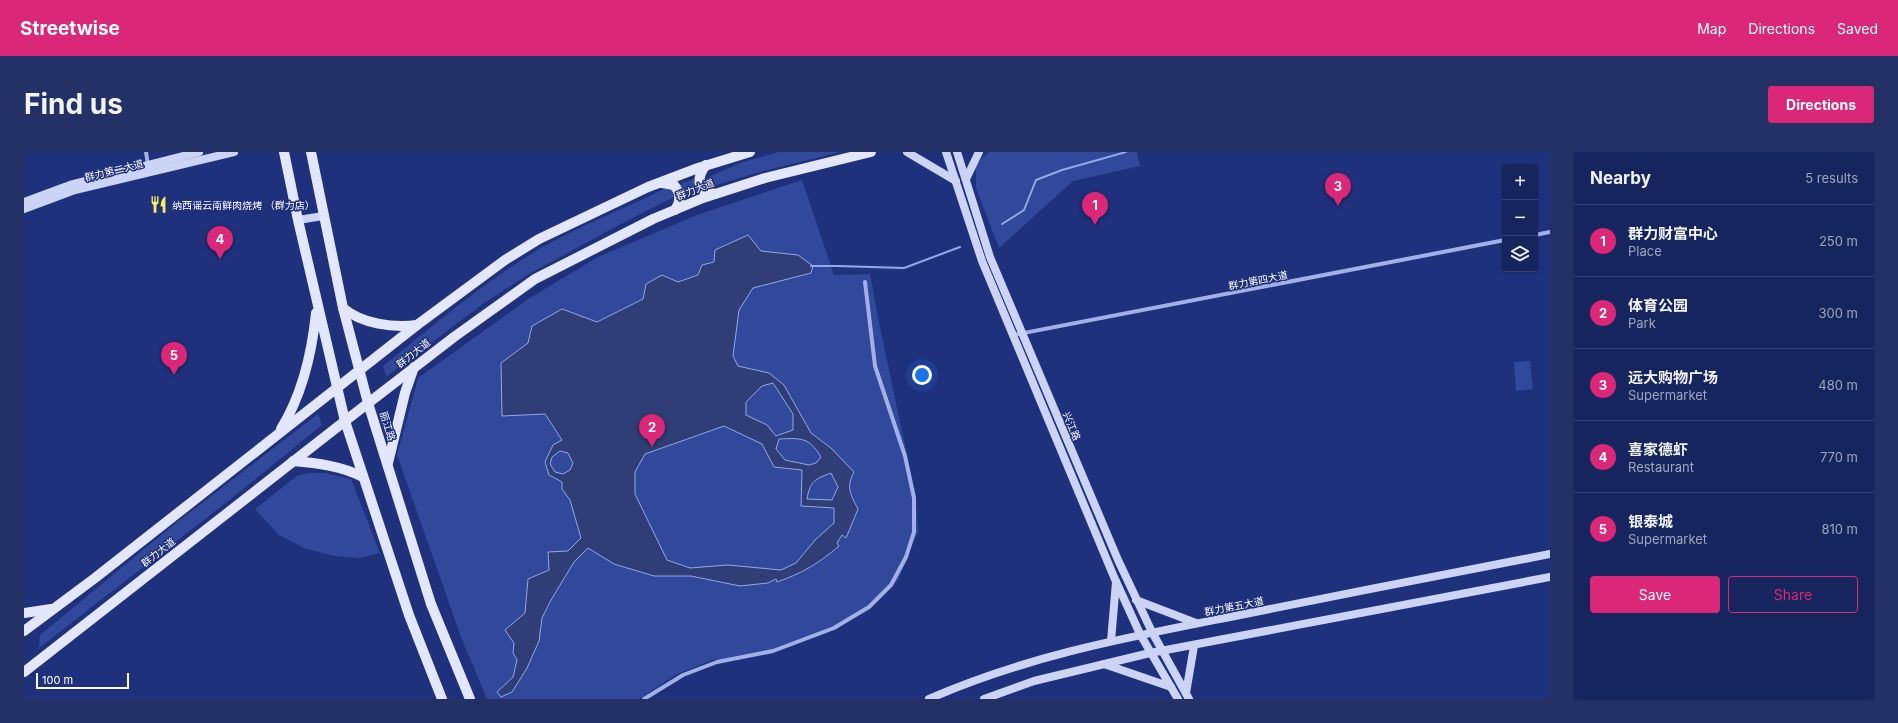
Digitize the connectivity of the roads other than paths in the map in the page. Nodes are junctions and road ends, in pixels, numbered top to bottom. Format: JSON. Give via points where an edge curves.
{"nodes":[{"id":1,"x":146,"y":152,"type":"edge"},
{"id":2,"x":199,"y":152,"type":"edge"},
{"id":3,"x":234,"y":152,"type":"edge"},
{"id":4,"x":284,"y":152,"type":"edge"},
{"id":5,"x":311,"y":152,"type":"edge"},
{"id":6,"x":750,"y":152,"type":"edge"},
{"id":7,"x":871,"y":152,"type":"edge"},
{"id":8,"x":907,"y":152,"type":"edge"},
{"id":9,"x":946,"y":152,"type":"edge"},
{"id":10,"x":957,"y":152,"type":"edge"},
{"id":11,"x":980,"y":152,"type":"edge"},
{"id":12,"x":706,"y":165,"type":"junction"},
{"id":13,"x":149,"y":168,"type":"junction"},
{"id":14,"x":966,"y":179,"type":"junction"},
{"id":15,"x":956,"y":181,"type":"junction"},
{"id":16,"x":660,"y":183,"type":"junction"},
{"id":17,"x":714,"y":194,"type":"junction"},
{"id":18,"x":24,"y":202,"type":"edge"},
{"id":19,"x":24,"y":209,"type":"edge"},
{"id":20,"x":675,"y":210,"type":"junction"},
{"id":21,"x":323,"y":216,"type":"junction"},
{"id":22,"x":298,"y":220,"type":"junction"},
{"id":23,"x":974,"y":224,"type":"junction"},
{"id":24,"x":1550,"y":232,"type":"edge"},
{"id":25,"x":1538,"y":234,"type":"edge"},
{"id":26,"x":1502,"y":241,"type":"edge"},
{"id":27,"x":865,"y":282,"type":"dead end"},
{"id":28,"x":317,"y":305,"type":"junction"},
{"id":29,"x":343,"y":308,"type":"junction"},
{"id":30,"x":417,"y":325,"type":"junction"},
{"id":31,"x":1017,"y":334,"type":"junction"},
{"id":32,"x":414,"y":367,"type":"junction"},
{"id":33,"x":359,"y":370,"type":"junction"},
{"id":34,"x":337,"y":388,"type":"junction"},
{"id":35,"x":368,"y":403,"type":"junction"},
{"id":36,"x":345,"y":421,"type":"junction"},
{"id":37,"x":278,"y":434,"type":"junction"},
{"id":38,"x":293,"y":461,"type":"junction"},
{"id":39,"x":388,"y":465,"type":"junction"},
{"id":40,"x":363,"y":478,"type":"junction"},
{"id":41,"x":1550,"y":554,"type":"edge"},
{"id":42,"x":1550,"y":577,"type":"edge"},
{"id":43,"x":1116,"y":581,"type":"junction"},
{"id":44,"x":1136,"y":600,"type":"junction"},
{"id":45,"x":55,"y":608,"type":"junction"},
{"id":46,"x":24,"y":613,"type":"edge"},
{"id":47,"x":1197,"y":623,"type":"junction"},
{"id":48,"x":24,"y":631,"type":"edge"},
{"id":49,"x":1152,"y":632,"type":"junction"},
{"id":50,"x":1140,"y":634,"type":"junction"},
{"id":51,"x":1111,"y":641,"type":"junction"},
{"id":52,"x":1194,"y":646,"type":"junction"},
{"id":53,"x":1163,"y":652,"type":"junction"},
{"id":54,"x":1150,"y":653,"type":"junction"},
{"id":55,"x":1103,"y":664,"type":"junction"},
{"id":56,"x":24,"y":672,"type":"edge"},
{"id":57,"x":1171,"y":687,"type":"junction"},
{"id":58,"x":1188,"y":696,"type":"edge"},
{"id":59,"x":442,"y":699,"type":"edge"},
{"id":60,"x":470,"y":699,"type":"edge"},
{"id":61,"x":644,"y":699,"type":"edge"},
{"id":62,"x":929,"y":699,"type":"edge"},
{"id":63,"x":984,"y":699,"type":"edge"},
{"id":64,"x":1178,"y":699,"type":"edge"}],
"edges":[{"from":1,"to":13,"type":"street"},
{"from":2,"to":13,"type":"main road","name":"群力第二大道"},
{"from":3,"to":13,"type":"main road","name":"群力第二大道"},
{"from":4,"to":22,"type":"main road"},
{"from":5,"to":21,"type":"main road","name":"丽江路"},
{"from":6,"to":12,"type":"main road","name":"群力大道"},
{"from":7,"to":17,"type":"main road","name":"群力大道","via":[[813,165]]},
{"from":8,"to":15,"type":"main road"},
{"from":9,"to":15,"type":"main road","name":"兴江路"},
{"from":10,"to":14,"type":"main road","name":"兴江路"},
{"from":11,"to":14,"type":"main road"},
{"from":12,"to":16,"type":"main road","name":"群力大道"},
{"from":12,"to":17,"type":"main road","via":[[700,175],[701,186],[706,192]]},
{"from":13,"to":18,"type":"main road","name":"群力第二大道","via":[[70,185]]},
{"from":13,"to":19,"type":"main road","name":"群力第二大道","via":[[74,190]]},
{"from":14,"to":23,"type":"main road","name":"兴江路"},
{"from":15,"to":23,"type":"main road","name":"兴江路"},
{"from":16,"to":20,"type":"main road","via":[[671,183],[677,188],[679,202]]},
{"from":16,"to":30,"type":"main road","name":"群力大道","via":[[539,239],[505,260]]},
{"from":17,"to":20,"type":"main road","name":"群力大道"},
{"from":20,"to":32,"type":"main road","name":"群力大道","via":[[535,279]]},
{"from":21,"to":22,"type":"main road"},
{"from":21,"to":29,"type":"main road","name":"丽江路"},
{"from":22,"to":28,"type":"main road"},
{"from":23,"to":31,"type":"main road","name":"兴江路","via":[[990,257]]},
{"from":23,"to":31,"type":"main road","name":"兴江路","via":[[982,261]]},
{"from":24,"to":25,"type":"street"},
{"from":26,"to":31,"type":"street","name":"群力第四大道"},
{"from":27,"to":61,"type":"street","via":[[875,366],[905,456],[914,498],[914,532],[906,557],[891,584],[869,607],[834,628],[773,651],[711,664],[683,675]]},
{"from":28,"to":34,"type":"main road"},
{"from":28,"to":37,"type":"main road","via":[[312,344],[298,396]]},
{"from":29,"to":30,"type":"main road","via":[[356,317],[369,321],[399,326]]},
{"from":29,"to":33,"type":"main road","name":"丽江路"},
{"from":30,"to":33,"type":"main road","name":"群力大道"},
{"from":31,"to":43,"type":"main road","name":"兴江路"},
{"from":31,"to":44,"type":"main road","name":"兴江路"},
{"from":32,"to":35,"type":"main road","name":"群力大道"},
{"from":32,"to":39,"type":"main road","via":[[404,393]]},
{"from":33,"to":34,"type":"main road","name":"群力大道"},
{"from":33,"to":35,"type":"main road","name":"丽江路"},
{"from":34,"to":36,"type":"main road"},
{"from":34,"to":37,"type":"main road","name":"群力大道"},
{"from":35,"to":36,"type":"main road","name":"群力大道"},
{"from":35,"to":39,"type":"main road","name":"丽江路"},
{"from":36,"to":38,"type":"main road","name":"群力大道"},
{"from":36,"to":40,"type":"main road"},
{"from":37,"to":45,"type":"main road","name":"群力大道"},
{"from":38,"to":40,"type":"main road","via":[[348,470]]},
{"from":38,"to":56,"type":"main road","name":"群力大道"},
{"from":39,"to":60,"type":"main road","name":"丽江路","via":[[431,604]]},
{"from":40,"to":59,"type":"main road","via":[[409,615]]},
{"from":41,"to":47,"type":"main road","name":"群力第五大道"},
{"from":42,"to":52,"type":"main road"},
{"from":43,"to":50,"type":"main road","name":"兴江路"},
{"from":43,"to":51,"type":"main road"},
{"from":44,"to":47,"type":"main road"},
{"from":44,"to":49,"type":"main road","name":"兴江路"},
{"from":45,"to":46,"type":"main road"},
{"from":45,"to":48,"type":"main road","name":"群力大道"},
{"from":47,"to":49,"type":"main road","name":"群力第五大道"},
{"from":49,"to":50,"type":"main road","name":"群力第五大道"},
{"from":49,"to":53,"type":"main road","name":"兴江路"},
{"from":50,"to":51,"type":"main road","name":"群力第五大道"},
{"from":50,"to":54,"type":"main road","name":"兴江路"},
{"from":51,"to":62,"type":"main road","name":"群力第五大道","via":[[1023,663]]},
{"from":52,"to":53,"type":"main road"},
{"from":52,"to":58,"type":"main road"},
{"from":53,"to":54,"type":"main road"},
{"from":53,"to":58,"type":"main road","name":"兴江路"},
{"from":54,"to":55,"type":"main road"},
{"from":54,"to":57,"type":"main road","name":"兴江路"},
{"from":55,"to":57,"type":"main road"},
{"from":55,"to":63,"type":"main road","via":[[1034,681]]},
{"from":57,"to":64,"type":"main road","name":"兴江路"}]}
